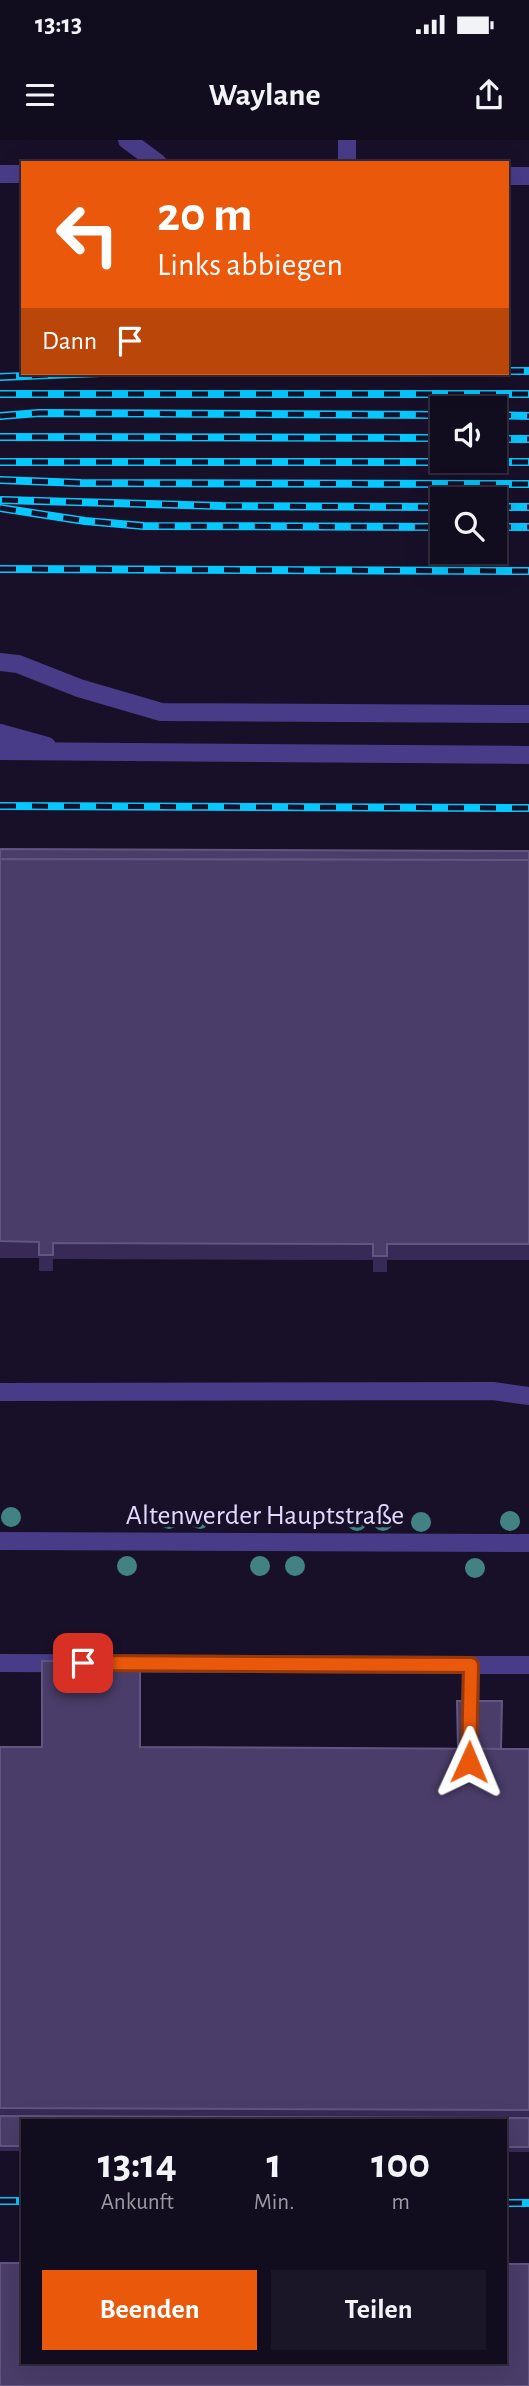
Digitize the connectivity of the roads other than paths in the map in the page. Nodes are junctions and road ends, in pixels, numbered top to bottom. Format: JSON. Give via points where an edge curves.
{"nodes":[{"id":1,"x":127,"y":140,"type":"edge"},
{"id":2,"x":347,"y":140,"type":"edge"},
{"id":3,"x":155,"y":161,"type":"edge"},
{"id":4,"x":347,"y":161,"type":"edge"},
{"id":5,"x":0,"y":174,"type":"edge"},
{"id":6,"x":21,"y":174,"type":"edge"},
{"id":7,"x":509,"y":176,"type":"edge"},
{"id":8,"x":529,"y":176,"type":"edge"},
{"id":9,"x":0,"y":662,"type":"edge"},
{"id":10,"x":529,"y":714,"type":"edge"},
{"id":11,"x":0,"y":733,"type":"edge"},
{"id":12,"x":0,"y":751,"type":"edge"},
{"id":13,"x":74,"y":753,"type":"junction"},
{"id":14,"x":529,"y":755,"type":"edge"},
{"id":15,"x":0,"y":1392,"type":"edge"},
{"id":16,"x":529,"y":1396,"type":"edge"},
{"id":17,"x":0,"y":1541,"type":"edge"},
{"id":18,"x":529,"y":1543,"type":"edge"},
{"id":19,"x":0,"y":1663,"type":"edge"},
{"id":20,"x":471,"y":1665,"type":"junction"},
{"id":21,"x":529,"y":1665,"type":"edge"},
{"id":22,"x":470,"y":1734,"type":"edge"}],
"edges":[{"from":1,"to":3,"type":"street"},
{"from":2,"to":4,"type":"street"},
{"from":5,"to":6,"type":"street"},
{"from":7,"to":8,"type":"street"},
{"from":9,"to":10,"type":"street","via":[[161,712]]},
{"from":11,"to":13,"type":"street"},
{"from":12,"to":13,"type":"street"},
{"from":13,"to":14,"type":"street"},
{"from":15,"to":16,"type":"street","via":[[493,1391]]},
{"from":17,"to":18,"type":"street","name":"Altenwerder Hauptstraße"},
{"from":19,"to":20,"type":"street"},
{"from":20,"to":21,"type":"street"},
{"from":20,"to":22,"type":"street"}]}
